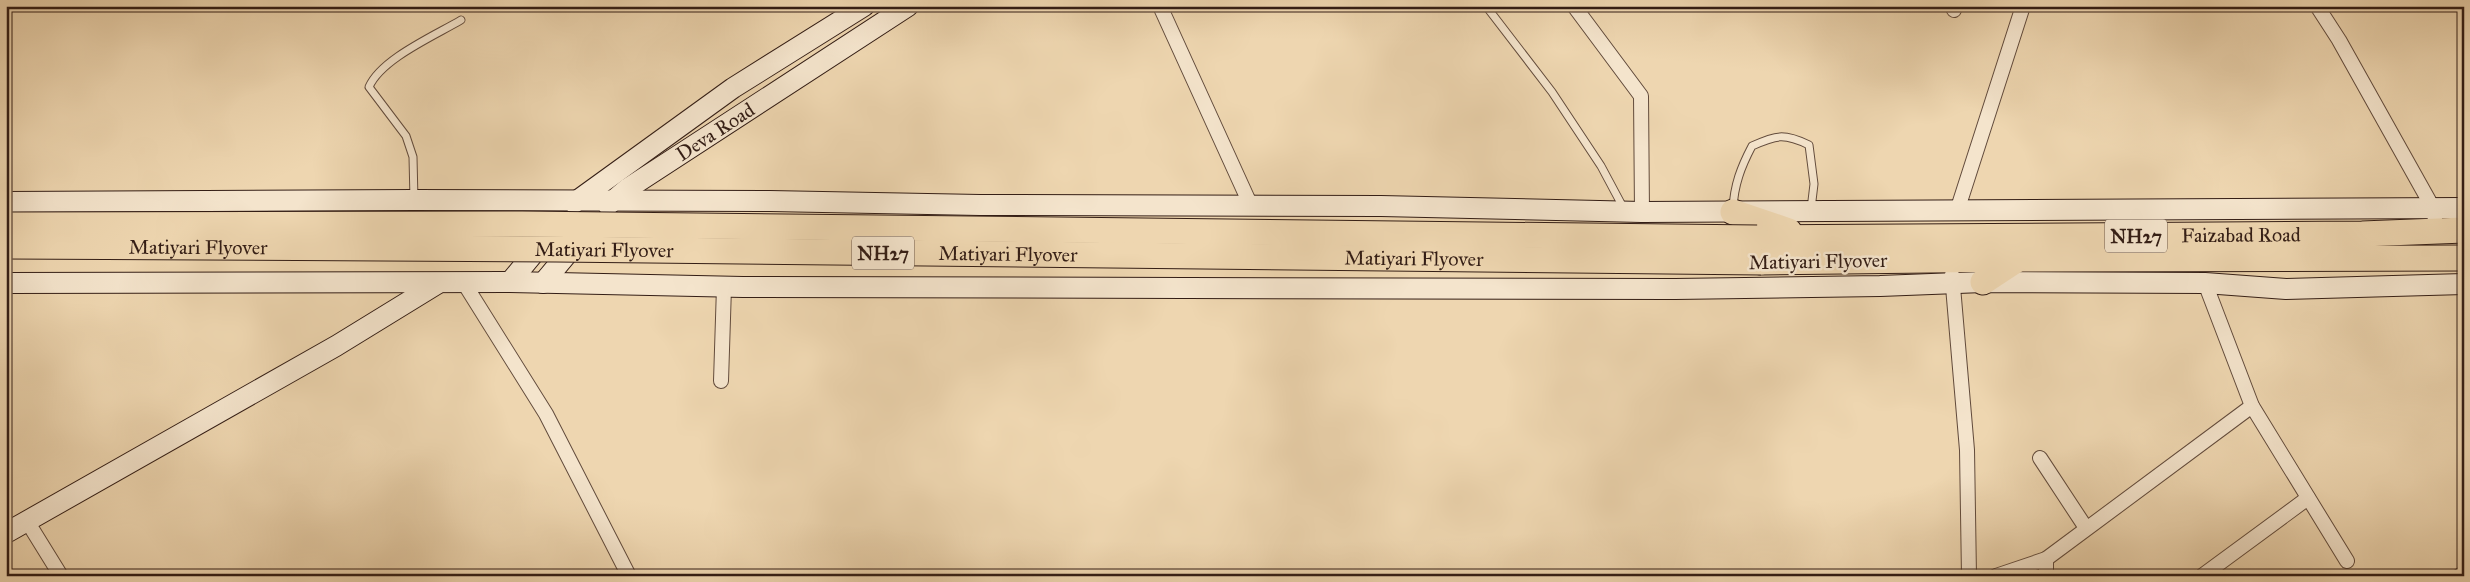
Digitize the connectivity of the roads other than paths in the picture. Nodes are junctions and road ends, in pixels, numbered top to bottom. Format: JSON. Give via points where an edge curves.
{"nodes":[{"id":1,"x":864,"y":6,"type":"edge"},
{"id":2,"x":908,"y":6,"type":"edge"},
{"id":3,"x":1160,"y":6,"type":"edge"},
{"id":4,"x":1486,"y":6,"type":"edge"},
{"id":5,"x":1574,"y":6,"type":"edge"},
{"id":6,"x":2023,"y":6,"type":"edge"},
{"id":7,"x":2317,"y":6,"type":"edge"},
{"id":8,"x":461,"y":20,"type":"dead end"},
{"id":9,"x":414,"y":200,"type":"junction"},
{"id":10,"x":576,"y":201,"type":"junction"},
{"id":11,"x":612,"y":201,"type":"junction"},
{"id":12,"x":6,"y":202,"type":"edge"},
{"id":13,"x":1250,"y":206,"type":"junction"},
{"id":14,"x":2464,"y":208,"type":"edge"},
{"id":15,"x":1957,"y":211,"type":"junction"},
{"id":16,"x":1634,"y":212,"type":"junction"},
{"id":17,"x":1733,"y":212,"type":"junction"},
{"id":18,"x":1811,"y":212,"type":"junction"},
{"id":19,"x":2435,"y":219,"type":"junction"},
{"id":20,"x":6,"y":225,"type":"edge"},
{"id":21,"x":2464,"y":230,"type":"edge"},
{"id":22,"x":1808,"y":238,"type":"junction"},
{"id":23,"x":6,"y":246,"type":"edge"},
{"id":24,"x":2464,"y":258,"type":"edge"},
{"id":25,"x":2018,"y":259,"type":"junction"},
{"id":26,"x":1952,"y":271,"type":"junction"},
{"id":27,"x":510,"y":282,"type":"junction"},
{"id":28,"x":1983,"y":282,"type":"junction"},
{"id":29,"x":464,"y":283,"type":"junction"},
{"id":30,"x":543,"y":283,"type":"junction"},
{"id":31,"x":2205,"y":283,"type":"junction"},
{"id":32,"x":6,"y":284,"type":"edge"},
{"id":33,"x":437,"y":284,"type":"junction"},
{"id":34,"x":2464,"y":284,"type":"edge"},
{"id":35,"x":724,"y":287,"type":"junction"},
{"id":36,"x":720,"y":381,"type":"dead end"},
{"id":37,"x":2252,"y":406,"type":"junction"},
{"id":38,"x":2040,"y":458,"type":"dead end"},
{"id":39,"x":2308,"y":498,"type":"junction"},
{"id":40,"x":27,"y":521,"type":"junction"},
{"id":41,"x":2086,"y":528,"type":"junction"},
{"id":42,"x":6,"y":532,"type":"edge"},
{"id":43,"x":2046,"y":559,"type":"junction"},
{"id":44,"x":2347,"y":561,"type":"dead end"},
{"id":45,"x":2216,"y":571,"type":"edge"},
{"id":46,"x":2464,"y":573,"type":"edge"},
{"id":47,"x":61,"y":576,"type":"edge"},
{"id":48,"x":629,"y":576,"type":"edge"},
{"id":49,"x":1969,"y":576,"type":"edge"},
{"id":50,"x":1996,"y":576,"type":"edge"},
{"id":51,"x":2046,"y":576,"type":"edge"},
{"id":52,"x":2202,"y":576,"type":"edge"},
{"id":53,"x":2459,"y":576,"type":"edge"}],
"edges":[{"from":1,"to":10,"type":"street","name":"Deva Road","via":[[733,88]]},
{"from":2,"to":11,"type":"street","name":"Deva Road"},
{"from":3,"to":13,"type":"street"},
{"from":4,"to":16,"type":"lane","via":[[1552,92]]},
{"from":5,"to":16,"type":"street","via":[[1641,96]]},
{"from":6,"to":15,"type":"street"},
{"from":7,"to":19,"type":"street","via":[[2339,40]]},
{"from":8,"to":9,"type":"lane","via":[[408,51],[374,77],[369,87],[406,136],[412,157]]},
{"from":9,"to":10,"type":"street"},
{"from":9,"to":12,"type":"street"},
{"from":10,"to":11,"type":"street"},
{"from":10,"to":27,"type":"street","name":"Deva Road"},
{"from":11,"to":13,"type":"street"},
{"from":11,"to":30,"type":"street","name":"Deva Road"},
{"from":13,"to":16,"type":"street"},
{"from":14,"to":19,"type":"street"},
{"from":15,"to":18,"type":"street"},
{"from":15,"to":19,"type":"street"},
{"from":16,"to":17,"type":"street"},
{"from":17,"to":18,"type":"street"},
{"from":17,"to":18,"type":"lane","via":[[1738,173],[1752,146],[1776,135],[1809,145],[1814,184]]},
{"from":17,"to":22,"type":"highway"},
{"from":19,"to":21,"type":"highway","name":"Faizabad Road","number":"NH27"},
{"from":19,"to":22,"type":"highway","name":"Faizabad Road","number":"NH27","via":[[2352,234]]},
{"from":20,"to":22,"type":"highway","name":"Matiyari Flyover","number":"NH27","bridge":true,"via":[[522,224]]},
{"from":23,"to":26,"type":"highway","name":"Matiyari Flyover","number":"NH27","bridge":true,"via":[[1761,262]]},
{"from":24,"to":25,"type":"highway","name":"Faizabad Road","number":"NH27"},
{"from":25,"to":26,"type":"highway","name":"Faizabad Road","number":"NH27"},
{"from":25,"to":28,"type":"highway"},
{"from":26,"to":28,"type":"street"},
{"from":26,"to":35,"type":"street","via":[[1675,289]]},
{"from":26,"to":49,"type":"street","via":[[1967,450]]},
{"from":27,"to":29,"type":"street"},
{"from":27,"to":30,"type":"street"},
{"from":28,"to":31,"type":"street"},
{"from":29,"to":33,"type":"street"},
{"from":29,"to":48,"type":"street","via":[[546,414]]},
{"from":30,"to":35,"type":"street"},
{"from":31,"to":34,"type":"street","via":[[2286,289]]},
{"from":31,"to":37,"type":"street"},
{"from":32,"to":33,"type":"street"},
{"from":33,"to":40,"type":"street","via":[[336,346]]},
{"from":35,"to":36,"type":"street"},
{"from":37,"to":39,"type":"street"},
{"from":37,"to":41,"type":"street"},
{"from":38,"to":41,"type":"street"},
{"from":39,"to":44,"type":"street"},
{"from":39,"to":45,"type":"street"},
{"from":40,"to":42,"type":"street"},
{"from":40,"to":47,"type":"street"},
{"from":41,"to":43,"type":"street"},
{"from":43,"to":50,"type":"street"},
{"from":43,"to":51,"type":"street"},
{"from":45,"to":52,"type":"street"},
{"from":46,"to":53,"type":"street"}]}
